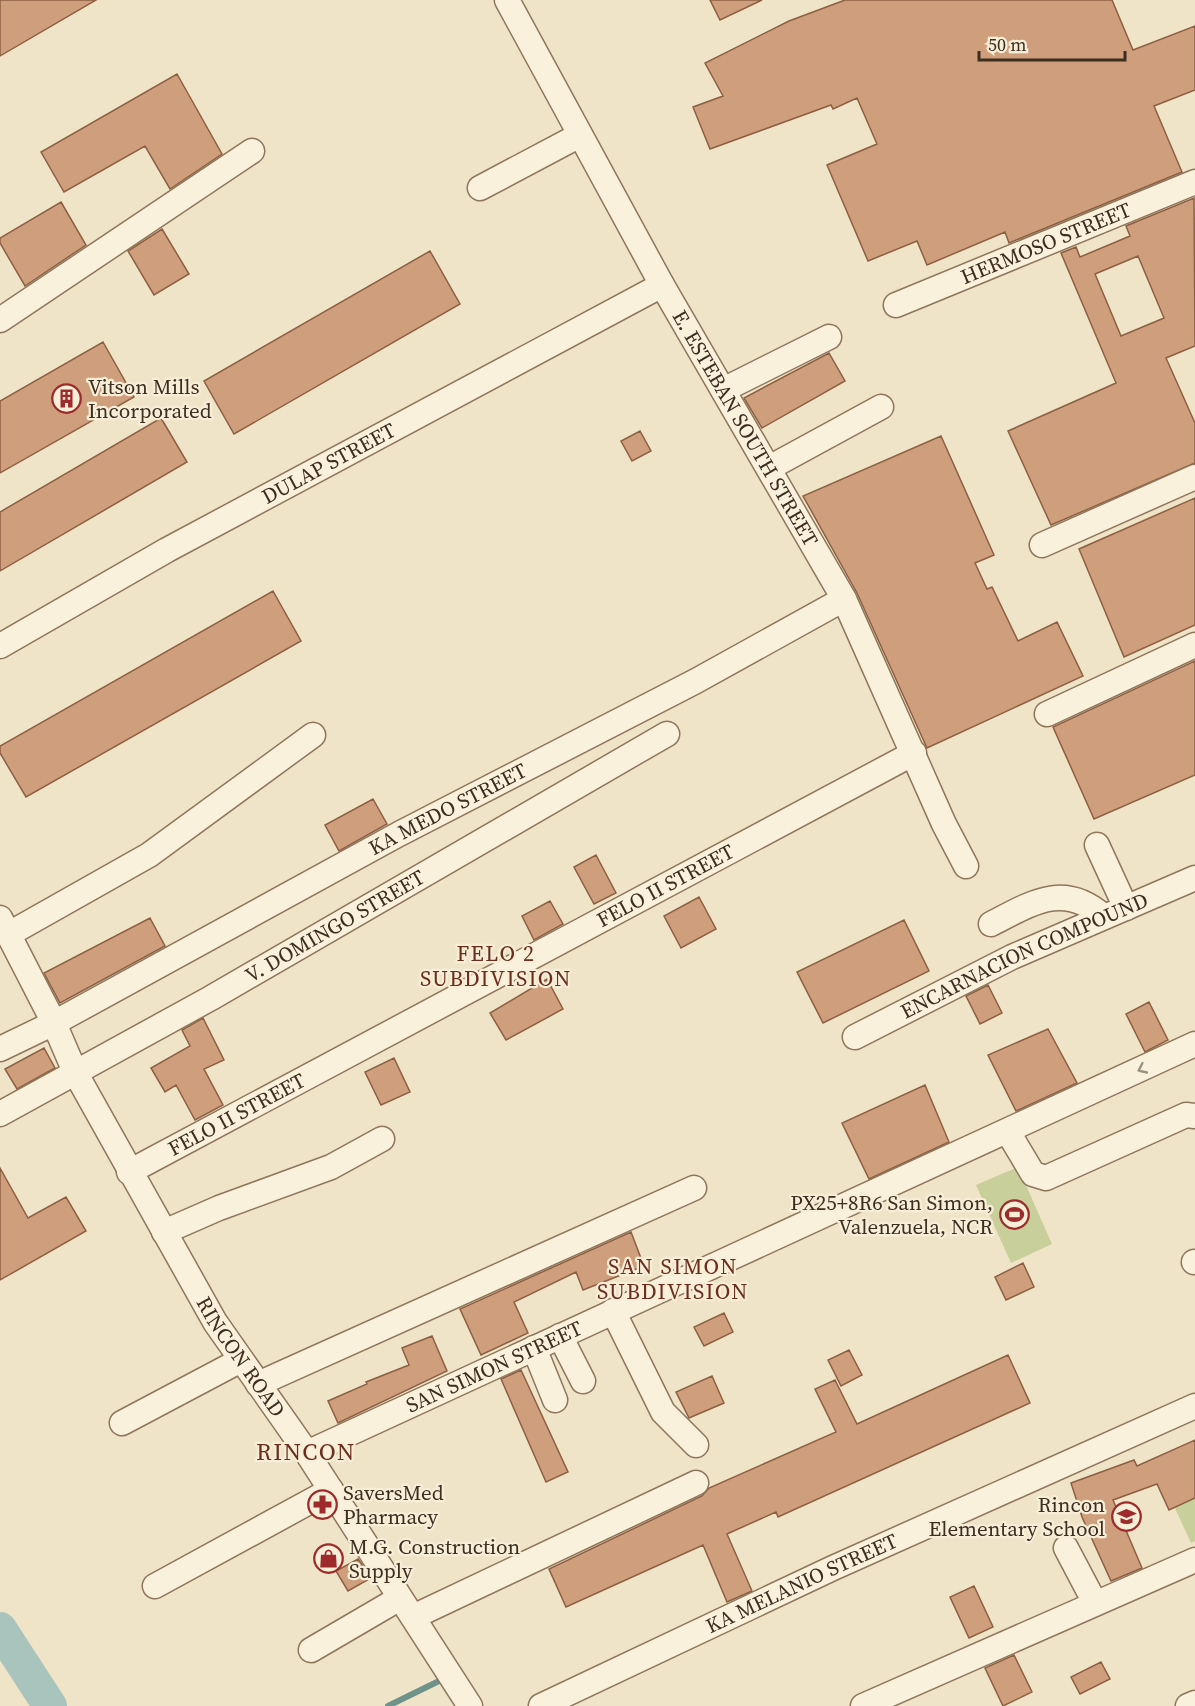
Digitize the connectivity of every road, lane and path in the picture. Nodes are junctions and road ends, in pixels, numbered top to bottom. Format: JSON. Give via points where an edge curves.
{"nodes":[{"id":1,"x":507,"y":0,"type":"edge"},
{"id":2,"x":580,"y":135,"type":"junction"},
{"id":3,"x":252,"y":151,"type":"dead end"},
{"id":4,"x":1195,"y":182,"type":"edge"},
{"id":5,"x":480,"y":188,"type":"dead end"},
{"id":6,"x":662,"y":285,"type":"junction"},
{"id":7,"x":896,"y":305,"type":"dead end"},
{"id":8,"x":0,"y":320,"type":"edge"},
{"id":9,"x":829,"y":338,"type":"dead end"},
{"id":10,"x":723,"y":390,"type":"junction"},
{"id":11,"x":881,"y":407,"type":"dead end"},
{"id":12,"x":769,"y":468,"type":"junction"},
{"id":13,"x":1195,"y":477,"type":"edge"},
{"id":14,"x":1042,"y":545,"type":"dead end"},
{"id":15,"x":844,"y":599,"type":"junction"},
{"id":16,"x":1195,"y":645,"type":"edge"},
{"id":17,"x":0,"y":646,"type":"edge"},
{"id":18,"x":1047,"y":714,"type":"dead end"},
{"id":19,"x":667,"y":734,"type":"dead end"},
{"id":20,"x":313,"y":735,"type":"dead end"},
{"id":21,"x":914,"y":753,"type":"junction"},
{"id":22,"x":1097,"y":845,"type":"dead end"},
{"id":23,"x":966,"y":866,"type":"dead end"},
{"id":24,"x":1195,"y":878,"type":"edge"},
{"id":25,"x":1126,"y":908,"type":"junction"},
{"id":26,"x":1104,"y":917,"type":"junction"},
{"id":27,"x":991,"y":924,"type":"dead end"},
{"id":28,"x":4,"y":926,"type":"edge"},
{"id":29,"x":54,"y":1023,"type":"junction"},
{"id":30,"x":855,"y":1037,"type":"dead end"},
{"id":31,"x":1195,"y":1044,"type":"edge"},
{"id":32,"x":0,"y":1049,"type":"edge"},
{"id":33,"x":75,"y":1072,"type":"junction"},
{"id":34,"x":0,"y":1114,"type":"edge"},
{"id":35,"x":1194,"y":1115,"type":"edge"},
{"id":36,"x":1008,"y":1132,"type":"junction"},
{"id":37,"x":381,"y":1139,"type":"dead end"},
{"id":38,"x":129,"y":1172,"type":"junction"},
{"id":39,"x":694,"y":1188,"type":"dead end"},
{"id":40,"x":164,"y":1232,"type":"junction"},
{"id":41,"x":613,"y":1311,"type":"junction"},
{"id":42,"x":560,"y":1336,"type":"junction"},
{"id":43,"x":534,"y":1348,"type":"junction"},
{"id":44,"x":242,"y":1360,"type":"junction"},
{"id":45,"x":583,"y":1382,"type":"dead end"},
{"id":46,"x":258,"y":1384,"type":"junction"},
{"id":47,"x":555,"y":1400,"type":"dead end"},
{"id":48,"x":1195,"y":1406,"type":"edge"},
{"id":49,"x":122,"y":1423,"type":"dead end"},
{"id":50,"x":696,"y":1445,"type":"dead end"},
{"id":51,"x":307,"y":1453,"type":"junction"},
{"id":52,"x":696,"y":1483,"type":"dead end"},
{"id":53,"x":331,"y":1490,"type":"junction"},
{"id":54,"x":1066,"y":1548,"type":"dead end"},
{"id":55,"x":1195,"y":1560,"type":"edge"},
{"id":56,"x":155,"y":1586,"type":"dead end"},
{"id":57,"x":1095,"y":1603,"type":"junction"},
{"id":58,"x":406,"y":1608,"type":"junction"},
{"id":59,"x":312,"y":1650,"type":"dead end"},
{"id":60,"x":1195,"y":1703,"type":"edge"},
{"id":61,"x":470,"y":1706,"type":"edge"},
{"id":62,"x":541,"y":1706,"type":"edge"},
{"id":63,"x":864,"y":1706,"type":"edge"},
{"id":64,"x":1188,"y":1706,"type":"edge"}],
"edges":[{"from":1,"to":2,"type":"street","name":"E. ESTEBAN SOUTH STREET"},
{"from":2,"to":5,"type":"street"},
{"from":2,"to":6,"type":"street","name":"E. ESTEBAN SOUTH STREET"},
{"from":3,"to":8,"type":"street"},
{"from":4,"to":7,"type":"street","name":"HERMOSO STREET"},
{"from":6,"to":10,"type":"street","name":"E. ESTEBAN SOUTH STREET"},
{"from":6,"to":17,"type":"street","name":"DULAP STREET","via":[[167,550]]},
{"from":9,"to":10,"type":"street"},
{"from":10,"to":12,"type":"street","name":"E. ESTEBAN SOUTH STREET"},
{"from":11,"to":12,"type":"street"},
{"from":12,"to":15,"type":"street","name":"E. ESTEBAN SOUTH STREET"},
{"from":13,"to":14,"type":"street"},
{"from":15,"to":21,"type":"street","name":"E. ESTEBAN SOUTH STREET"},
{"from":15,"to":29,"type":"street","name":"KA MEDO STREET","via":[[696,681],[389,839]]},
{"from":16,"to":18,"type":"street"},
{"from":19,"to":33,"type":"street","name":"V. DOMINGO STREET","via":[[211,998]]},
{"from":20,"to":28,"type":"street","via":[[149,855]]},
{"from":21,"to":23,"type":"street","name":"E. ESTEBAN SOUTH STREET"},
{"from":21,"to":38,"type":"street","name":"FELO II STREET"},
{"from":22,"to":25,"type":"street"},
{"from":24,"to":25,"type":"street","name":"ENCARNACION COMPOUND"},
{"from":25,"to":26,"type":"street","name":"ENCARNACION COMPOUND"},
{"from":26,"to":27,"type":"street","via":[[1074,897],[1054,897]]},
{"from":26,"to":30,"type":"street","name":"ENCARNACION COMPOUND","via":[[1012,957]]},
{"from":28,"to":29,"type":"street","name":"RINCON ROAD"},
{"from":29,"to":32,"type":"street","name":"KA MEDO STREET"},
{"from":29,"to":33,"type":"street","name":"RINCON ROAD"},
{"from":31,"to":36,"type":"street","name":"SAN SIMON STREET","one_way":true},
{"from":33,"to":34,"type":"street","name":"V. DOMINGO STREET"},
{"from":33,"to":38,"type":"street","name":"RINCON ROAD"},
{"from":35,"to":36,"type":"street","via":[[1186,1115],[1046,1178],[1033,1174]]},
{"from":36,"to":41,"type":"street","name":"SAN SIMON STREET"},
{"from":37,"to":40,"type":"street","via":[[323,1171]]},
{"from":38,"to":40,"type":"street","name":"RINCON ROAD"},
{"from":39,"to":46,"type":"street"},
{"from":40,"to":44,"type":"street","name":"RINCON ROAD","via":[[215,1322]]},
{"from":41,"to":42,"type":"street","name":"SAN SIMON STREET"},
{"from":41,"to":50,"type":"street","via":[[663,1412]]},
{"from":42,"to":43,"type":"street","name":"SAN SIMON STREET"},
{"from":42,"to":45,"type":"street"},
{"from":43,"to":47,"type":"street"},
{"from":43,"to":51,"type":"street","name":"SAN SIMON STREET"},
{"from":44,"to":46,"type":"street","name":"RINCON ROAD"},
{"from":44,"to":49,"type":"street"},
{"from":46,"to":51,"type":"street","name":"RINCON ROAD"},
{"from":48,"to":62,"type":"street","name":"KA MELANIO STREET","via":[[833,1568]]},
{"from":51,"to":53,"type":"street","name":"RINCON ROAD"},
{"from":52,"to":58,"type":"street"},
{"from":53,"to":56,"type":"street"},
{"from":53,"to":58,"type":"street","name":"RINCON ROAD"},
{"from":54,"to":57,"type":"street"},
{"from":55,"to":57,"type":"street"},
{"from":57,"to":63,"type":"street"},
{"from":58,"to":59,"type":"street"},
{"from":58,"to":61,"type":"street","name":"RINCON ROAD"},
{"from":60,"to":64,"type":"street"}]}
